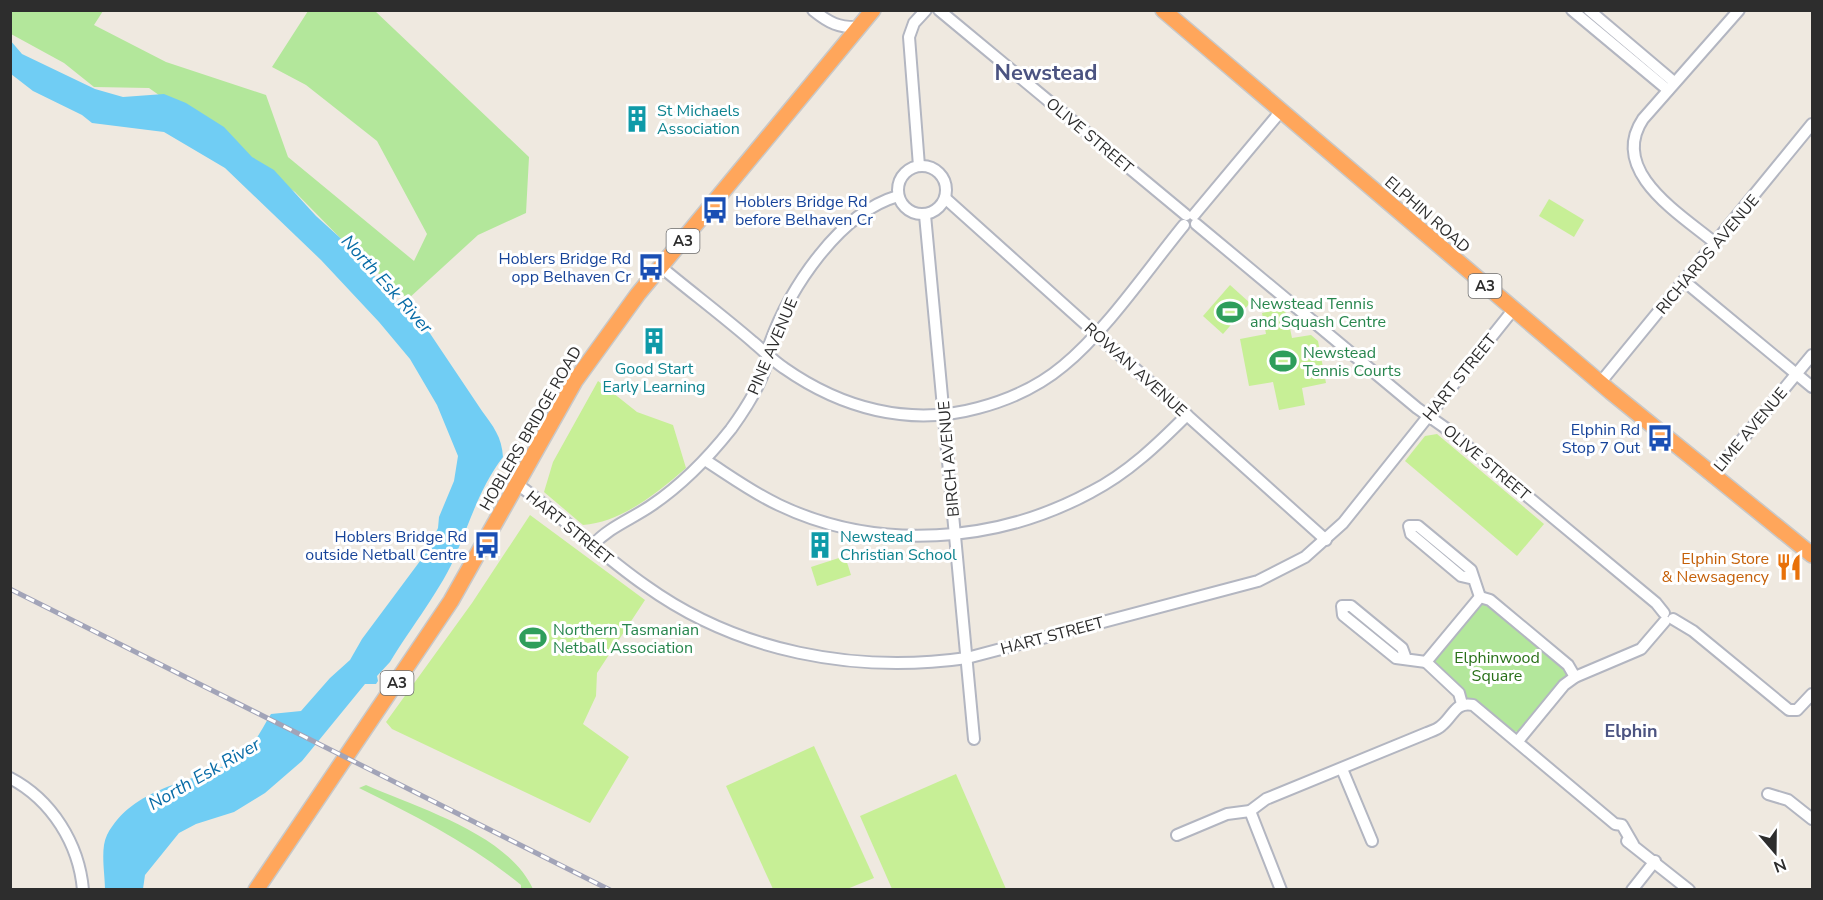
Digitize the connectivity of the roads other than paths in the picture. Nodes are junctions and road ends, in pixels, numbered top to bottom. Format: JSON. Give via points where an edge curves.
{"nodes":[{"id":1,"x":813,"y":10,"type":"edge"},
{"id":2,"x":873,"y":10,"type":"edge"},
{"id":3,"x":926,"y":10,"type":"edge"},
{"id":4,"x":939,"y":10,"type":"edge"},
{"id":5,"x":1163,"y":10,"type":"edge"},
{"id":6,"x":1572,"y":10,"type":"edge"},
{"id":7,"x":1589,"y":10,"type":"edge"},
{"id":8,"x":1739,"y":10,"type":"edge"},
{"id":9,"x":1179,"y":16,"type":"edge"},
{"id":10,"x":859,"y":27,"type":"junction"},
{"id":11,"x":1671,"y":86,"type":"junction"},
{"id":12,"x":1281,"y":111,"type":"junction"},
{"id":13,"x":1812,"y":123,"type":"edge"},
{"id":14,"x":920,"y":166,"type":"junction"},
{"id":15,"x":898,"y":196,"type":"junction"},
{"id":16,"x":945,"y":198,"type":"junction"},
{"id":17,"x":925,"y":214,"type":"junction"},
{"id":18,"x":1190,"y":220,"type":"junction"},
{"id":19,"x":1714,"y":243,"type":"junction"},
{"id":20,"x":661,"y":267,"type":"junction"},
{"id":21,"x":1684,"y":281,"type":"junction"},
{"id":22,"x":1514,"y":310,"type":"junction"},
{"id":23,"x":1097,"y":333,"type":"junction"},
{"id":24,"x":767,"y":354,"type":"junction"},
{"id":25,"x":1812,"y":355,"type":"edge"},
{"id":26,"x":1796,"y":374,"type":"junction"},
{"id":27,"x":1600,"y":383,"type":"junction"},
{"id":28,"x":1812,"y":387,"type":"edge"},
{"id":29,"x":944,"y":414,"type":"junction"},
{"id":30,"x":1187,"y":415,"type":"junction"},
{"id":31,"x":1429,"y":416,"type":"junction"},
{"id":32,"x":705,"y":460,"type":"junction"},
{"id":33,"x":1712,"y":476,"type":"junction"},
{"id":34,"x":517,"y":484,"type":"junction"},
{"id":35,"x":955,"y":534,"type":"junction"},
{"id":36,"x":1326,"y":540,"type":"junction"},
{"id":37,"x":592,"y":545,"type":"junction"},
{"id":38,"x":1812,"y":555,"type":"edge"},
{"id":39,"x":1474,"y":579,"type":"junction"},
{"id":40,"x":1480,"y":597,"type":"junction"},
{"id":41,"x":1667,"y":618,"type":"junction"},
{"id":42,"x":967,"y":658,"type":"junction"},
{"id":43,"x":1406,"y":659,"type":"junction"},
{"id":44,"x":1426,"y":662,"type":"junction"},
{"id":45,"x":1575,"y":677,"type":"junction"},
{"id":46,"x":1812,"y":694,"type":"edge"},
{"id":47,"x":1462,"y":704,"type":"junction"},
{"id":48,"x":974,"y":739,"type":"dead end"},
{"id":49,"x":1518,"y":741,"type":"junction"},
{"id":50,"x":1342,"y":769,"type":"junction"},
{"id":51,"x":10,"y":778,"type":"edge"},
{"id":52,"x":1768,"y":794,"type":"dead end"},
{"id":53,"x":1250,"y":811,"type":"junction"},
{"id":54,"x":1812,"y":819,"type":"edge"},
{"id":55,"x":1177,"y":835,"type":"dead end"},
{"id":56,"x":1372,"y":841,"type":"dead end"},
{"id":57,"x":1655,"y":861,"type":"junction"},
{"id":58,"x":1689,"y":889,"type":"edge"},
{"id":59,"x":83,"y":890,"type":"edge"},
{"id":60,"x":256,"y":890,"type":"edge"},
{"id":61,"x":1281,"y":890,"type":"edge"},
{"id":62,"x":1632,"y":890,"type":"edge"}],
"edges":[{"from":1,"to":10,"type":"street","via":[[829,23]]},
{"from":2,"to":10,"type":"highway","name":"HOBLERS BRIDGE ROAD","number":"A3"},
{"from":3,"to":14,"type":"street","via":[[909,37]]},
{"from":4,"to":18,"type":"street","name":"OLIVE STREET"},
{"from":5,"to":9,"type":"highway","name":"ELPHIN ROAD","number":"A3"},
{"from":6,"to":11,"type":"street"},
{"from":7,"to":11,"type":"street"},
{"from":8,"to":11,"type":"street"},
{"from":9,"to":12,"type":"highway","name":"ELPHIN ROAD","number":"A3"},
{"from":10,"to":20,"type":"highway","name":"HOBLERS BRIDGE ROAD","number":"A3"},
{"from":11,"to":19,"type":"street","via":[[1637,128],[1635,162],[1652,190]]},
{"from":12,"to":18,"type":"street"},
{"from":12,"to":22,"type":"highway","name":"ELPHIN ROAD","number":"A3"},
{"from":13,"to":19,"type":"street","name":"RICHARDS AVENUE"},
{"from":14,"to":15,"type":"street","via":[[904,173]]},
{"from":14,"to":16,"type":"street","via":[[935,169],[941,175]]},
{"from":15,"to":17,"type":"street","via":[[911,212]]},
{"from":15,"to":24,"type":"street","name":"PINE AVENUE","via":[[872,207],[822,252],[789,302]]},
{"from":16,"to":17,"type":"street","via":[[937,210]]},
{"from":16,"to":23,"type":"street","name":"ROWAN AVENUE"},
{"from":17,"to":29,"type":"street","name":"BIRCH AVENUE"},
{"from":18,"to":23,"type":"street"},
{"from":18,"to":31,"type":"street","name":"OLIVE STREET"},
{"from":19,"to":21,"type":"street","name":"RICHARDS AVENUE"},
{"from":20,"to":24,"type":"street"},
{"from":20,"to":34,"type":"highway","name":"HOBLERS BRIDGE ROAD","number":"A3","via":[[592,356]]},
{"from":21,"to":26,"type":"street"},
{"from":21,"to":27,"type":"street","name":"RICHARDS AVENUE"},
{"from":22,"to":27,"type":"highway","name":"ELPHIN ROAD","number":"A3"},
{"from":22,"to":31,"type":"street","name":"HART STREET"},
{"from":23,"to":29,"type":"street","via":[[1063,367],[1024,391],[986,406]]},
{"from":23,"to":30,"type":"street","name":"ROWAN AVENUE"},
{"from":24,"to":29,"type":"street","via":[[815,388],[853,405],[912,415]]},
{"from":24,"to":32,"type":"street","name":"PINE AVENUE","via":[[766,365],[741,414]]},
{"from":25,"to":26,"type":"street","name":"LIME AVENUE"},
{"from":26,"to":28,"type":"street"},
{"from":26,"to":33,"type":"street","name":"LIME AVENUE"},
{"from":27,"to":33,"type":"highway","name":"ELPHIN ROAD","number":"A3"},
{"from":29,"to":35,"type":"street","name":"BIRCH AVENUE"},
{"from":30,"to":35,"type":"street","via":[[1141,458],[1093,492],[1006,526]]},
{"from":30,"to":36,"type":"street","name":"ROWAN AVENUE"},
{"from":31,"to":36,"type":"street","name":"HART STREET"},
{"from":31,"to":41,"type":"street","name":"OLIVE STREET","via":[[1656,603]]},
{"from":32,"to":35,"type":"street","via":[[750,490],[815,519],[887,534]]},
{"from":32,"to":37,"type":"street","name":"PINE AVENUE","via":[[652,505],[604,533]]},
{"from":33,"to":38,"type":"highway","name":"ELPHIN ROAD","number":"A3"},
{"from":34,"to":37,"type":"street","name":"HART STREET"},
{"from":34,"to":60,"type":"highway","name":"HOBLERS BRIDGE ROAD","number":"A3","via":[[452,601]]},
{"from":35,"to":42,"type":"street","name":"BIRCH AVENUE"},
{"from":36,"to":42,"type":"street","name":"HART STREET","via":[[1287,568],[1258,581]]},
{"from":37,"to":42,"type":"street","name":"HART STREET","via":[[657,594],[691,614],[753,641],[838,661],[926,664]]},
{"from":39,"to":39,"type":"street","via":[[1461,576],[1411,534],[1409,526],[1418,526],[1471,570]]},
{"from":39,"to":40,"type":"street"},
{"from":40,"to":44,"type":"street"},
{"from":40,"to":45,"type":"street","via":[[1490,600],[1568,665]]},
{"from":41,"to":45,"type":"street","via":[[1641,649]]},
{"from":41,"to":46,"type":"street","name":"OLIVE STREET","via":[[1693,631],[1789,710],[1797,710]]},
{"from":42,"to":48,"type":"street","name":"BIRCH AVENUE"},
{"from":43,"to":43,"type":"street","via":[[1396,658],[1343,615],[1342,606],[1351,606],[1402,648]]},
{"from":43,"to":44,"type":"street"},
{"from":44,"to":47,"type":"street","via":[[1459,693]]},
{"from":45,"to":49,"type":"street"},
{"from":47,"to":49,"type":"street","via":[[1473,705]]},
{"from":47,"to":50,"type":"street","via":[[1441,727]]},
{"from":49,"to":57,"type":"street","via":[[1626,830],[1632,844]]},
{"from":50,"to":53,"type":"street","via":[[1266,799]]},
{"from":50,"to":56,"type":"street"},
{"from":51,"to":59,"type":"street","via":[[26,786],[63,829],[75,850]]},
{"from":52,"to":54,"type":"street","via":[[1788,801]]},
{"from":53,"to":55,"type":"street","via":[[1227,814]]},
{"from":53,"to":61,"type":"street"},
{"from":57,"to":58,"type":"street"},
{"from":57,"to":62,"type":"street"}]}
